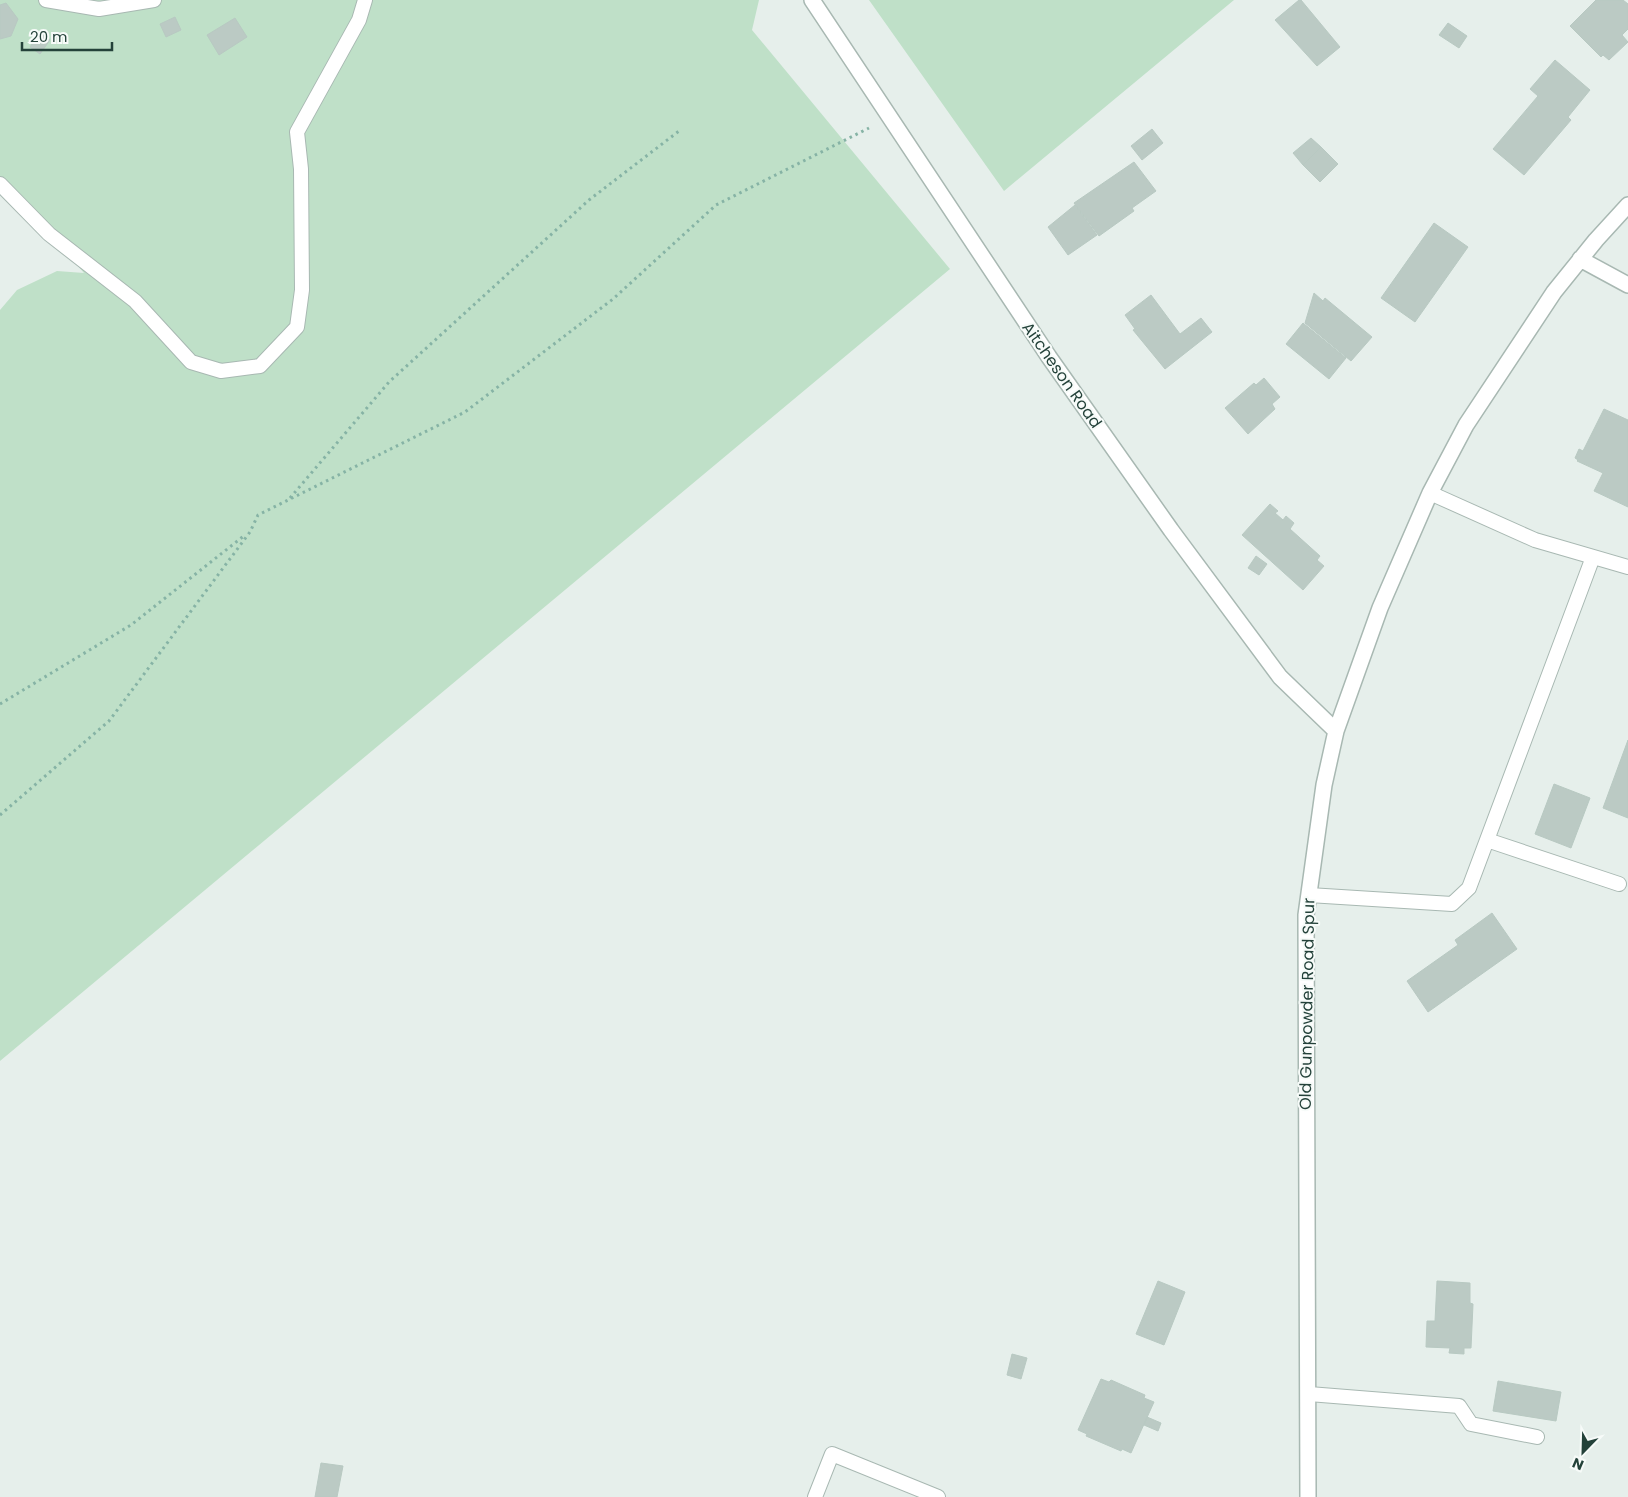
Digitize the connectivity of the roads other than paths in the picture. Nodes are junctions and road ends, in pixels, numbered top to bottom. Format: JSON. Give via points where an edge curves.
{"nodes":[{"id":1,"x":46,"y":0,"type":"edge"},
{"id":2,"x":154,"y":0,"type":"edge"},
{"id":3,"x":364,"y":0,"type":"edge"},
{"id":4,"x":812,"y":0,"type":"edge"},
{"id":5,"x":0,"y":184,"type":"edge"},
{"id":6,"x":1628,"y":205,"type":"edge"},
{"id":7,"x":1580,"y":260,"type":"junction"},
{"id":8,"x":1628,"y":285,"type":"edge"},
{"id":9,"x":1430,"y":493,"type":"junction"},
{"id":10,"x":1593,"y":557,"type":"junction"},
{"id":11,"x":1628,"y":567,"type":"edge"},
{"id":12,"x":1336,"y":731,"type":"junction"},
{"id":13,"x":1487,"y":840,"type":"junction"},
{"id":14,"x":1619,"y":884,"type":"dead end"},
{"id":15,"x":1309,"y":895,"type":"junction"},
{"id":16,"x":1308,"y":1394,"type":"junction"},
{"id":17,"x":1537,"y":1437,"type":"dead end"},
{"id":18,"x":815,"y":1497,"type":"edge"},
{"id":19,"x":938,"y":1497,"type":"edge"},
{"id":20,"x":1308,"y":1497,"type":"edge"}],
"edges":[{"from":1,"to":2,"type":"lane","via":[[99,9]]},
{"from":3,"to":5,"type":"lane","via":[[359,20],[297,132],[301,169],[302,290],[297,327],[260,366],[221,371],[191,362],[135,301],[49,234]]},
{"from":4,"to":12,"type":"street","name":"Aitcheson Road","via":[[1049,357],[1172,530],[1280,677]]},
{"from":6,"to":7,"type":"street","name":"Old Gunpowder Road Spur"},
{"from":7,"to":8,"type":"street"},
{"from":7,"to":9,"type":"street","name":"Old Gunpowder Road Spur","via":[[1554,292],[1466,426]]},
{"from":9,"to":10,"type":"lane","via":[[1535,540]]},
{"from":9,"to":12,"type":"street","name":"Old Gunpowder Road Spur","via":[[1380,608]]},
{"from":10,"to":11,"type":"lane"},
{"from":10,"to":13,"type":"lane"},
{"from":12,"to":15,"type":"street","name":"Old Gunpowder Road Spur","via":[[1324,785]]},
{"from":13,"to":14,"type":"lane"},
{"from":13,"to":15,"type":"lane","via":[[1469,888],[1452,904]]},
{"from":15,"to":16,"type":"street","name":"Old Gunpowder Road Spur","via":[[1305,1053]]},
{"from":16,"to":17,"type":"lane","via":[[1459,1406],[1472,1424]]},
{"from":16,"to":20,"type":"street","name":"Old Gunpowder Road Spur"},
{"from":18,"to":19,"type":"lane","via":[[832,1454]]}]}
